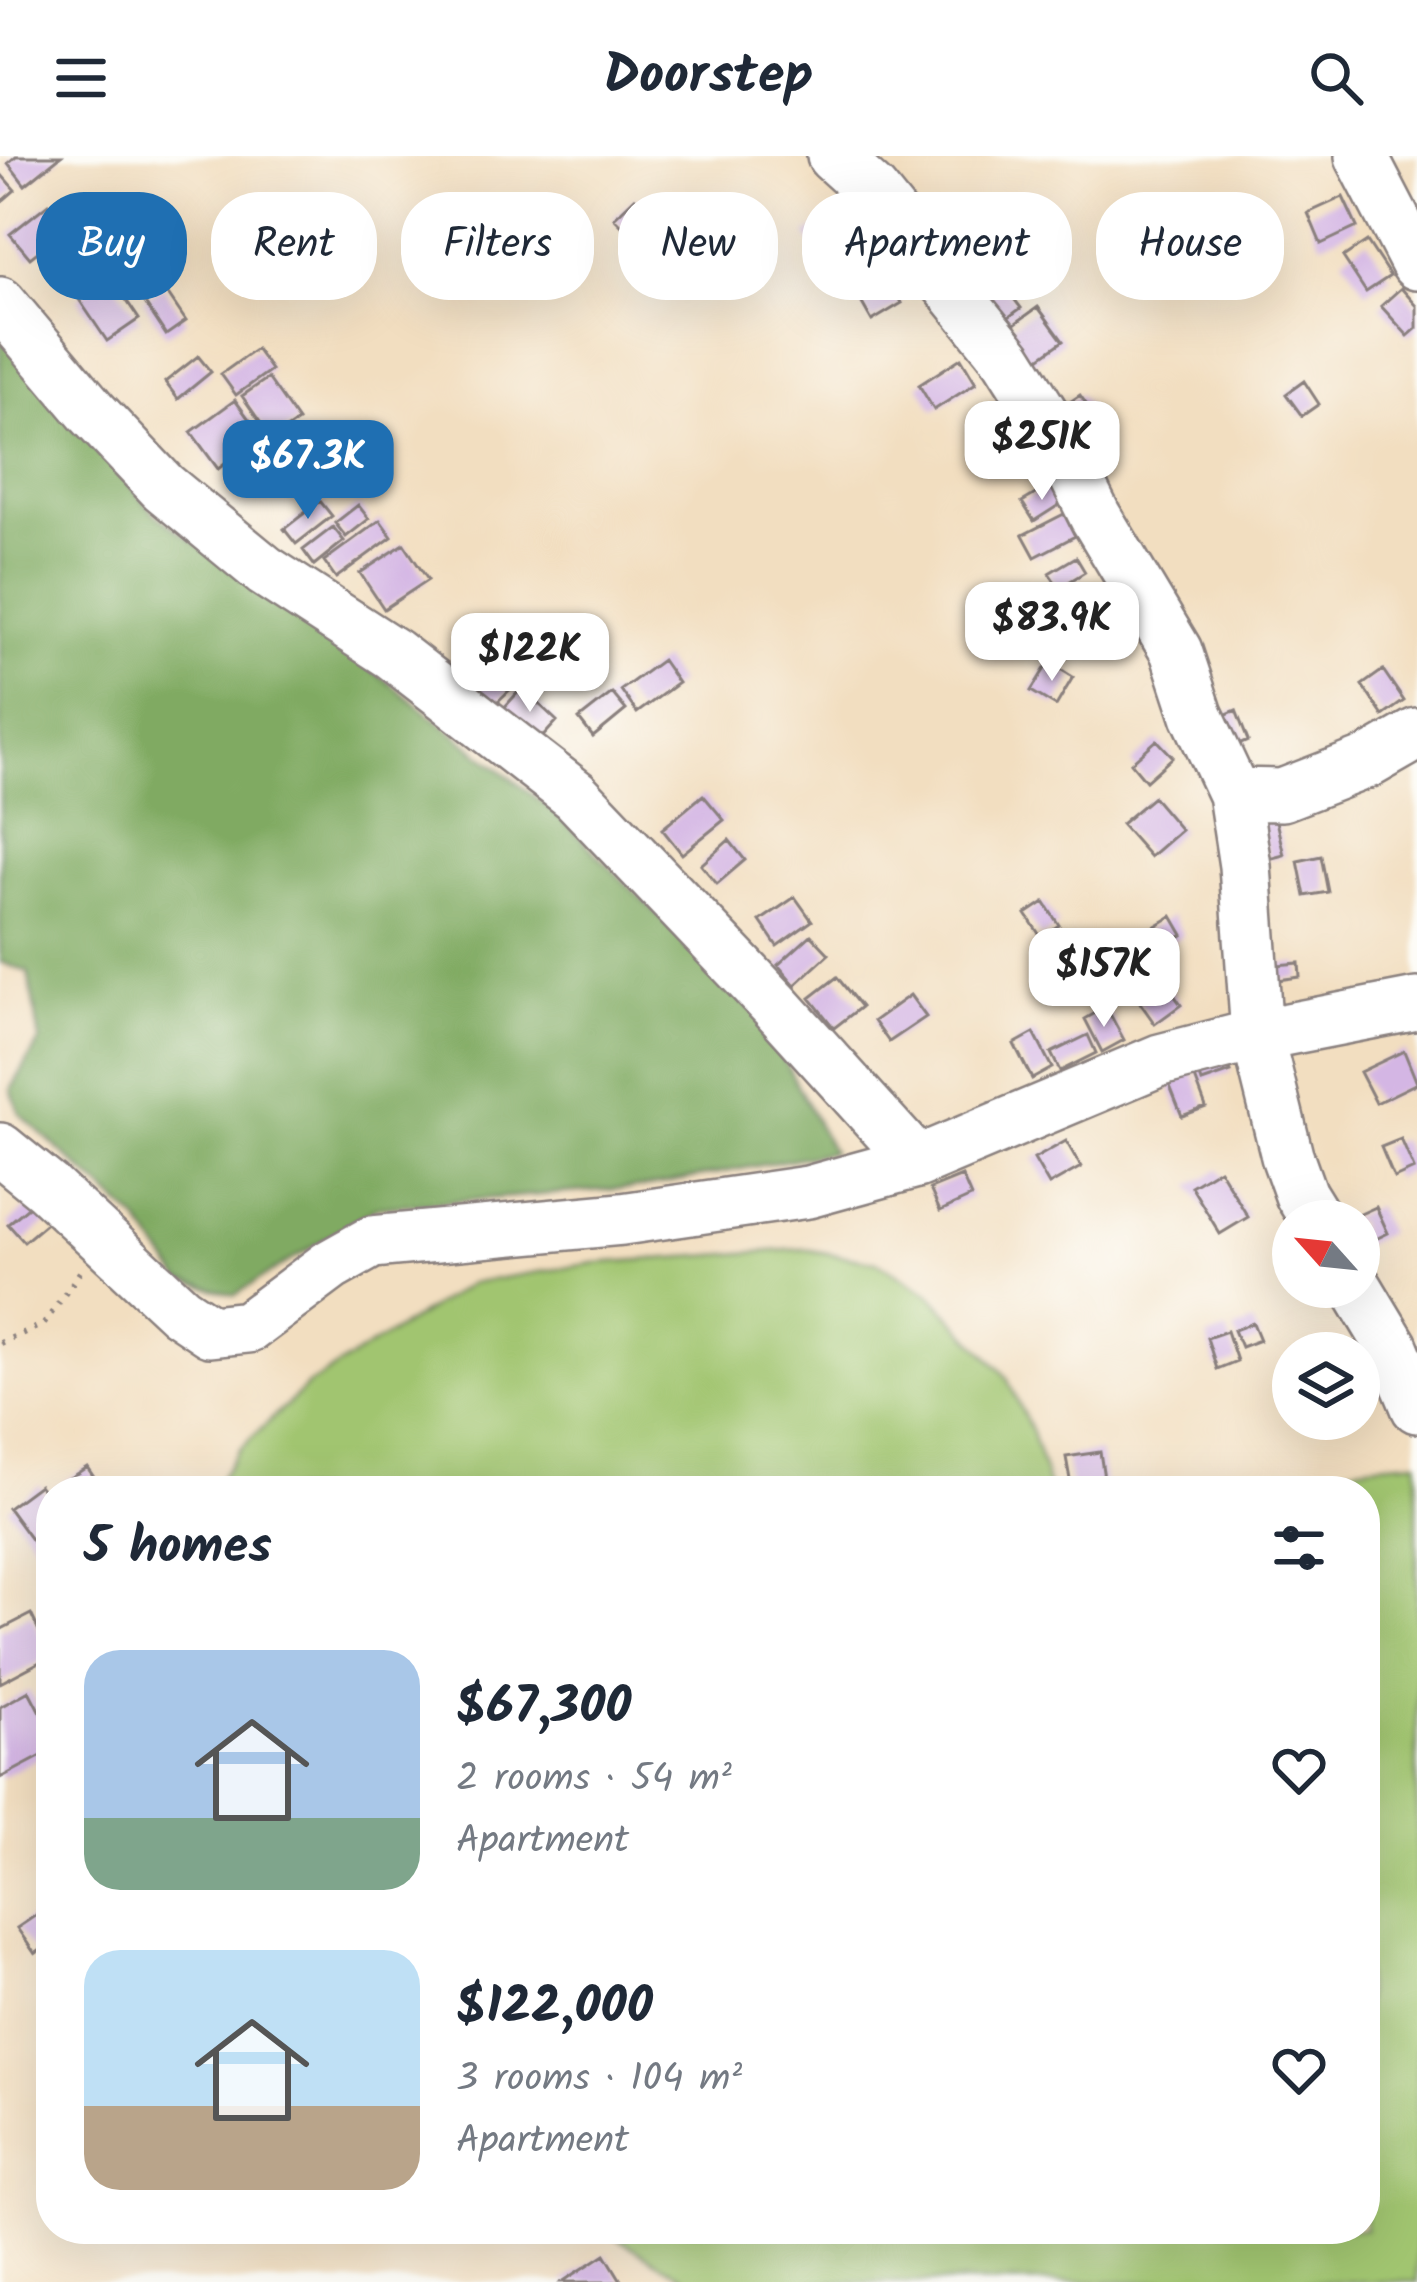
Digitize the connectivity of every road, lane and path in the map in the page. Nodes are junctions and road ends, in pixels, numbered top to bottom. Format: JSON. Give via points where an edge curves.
{"nodes":[{"id":1,"x":833,"y":156,"type":"edge"},
{"id":2,"x":1361,"y":156,"type":"edge"},
{"id":3,"x":1417,"y":264,"type":"edge"},
{"id":4,"x":0,"y":303,"type":"edge"},
{"id":5,"x":1417,"y":734,"type":"edge"},
{"id":6,"x":1234,"y":794,"type":"junction"},
{"id":7,"x":1417,"y":1004,"type":"edge"},
{"id":8,"x":1257,"y":1035,"type":"junction"},
{"id":9,"x":0,"y":1149,"type":"edge"},
{"id":10,"x":916,"y":1162,"type":"junction"},
{"id":11,"x":1303,"y":1200,"type":"edge"},
{"id":12,"x":104,"y":1240,"type":"junction"},
{"id":13,"x":1369,"y":1308,"type":"edge"},
{"id":14,"x":0,"y":1343,"type":"edge"},
{"id":15,"x":1417,"y":1407,"type":"edge"}],
"edges":[{"from":1,"to":6,"type":"street","via":[[873,192],[1008,359],[1052,429],[1176,651]]},
{"from":2,"to":3,"type":"street"},
{"from":4,"to":10,"type":"street","via":[[163,487],[265,571],[393,654],[575,795]]},
{"from":5,"to":6,"type":"street","via":[[1282,795]]},
{"from":6,"to":8,"type":"street"},
{"from":7,"to":8,"type":"street"},
{"from":8,"to":10,"type":"street","via":[[1160,1060]]},
{"from":8,"to":11,"type":"street"},
{"from":9,"to":12,"type":"street"},
{"from":10,"to":12,"type":"street","via":[[786,1196],[372,1242],[248,1327],[211,1330]]},
{"from":12,"to":14,"type":"path","via":[[44,1324]]},
{"from":13,"to":15,"type":"street"}]}
